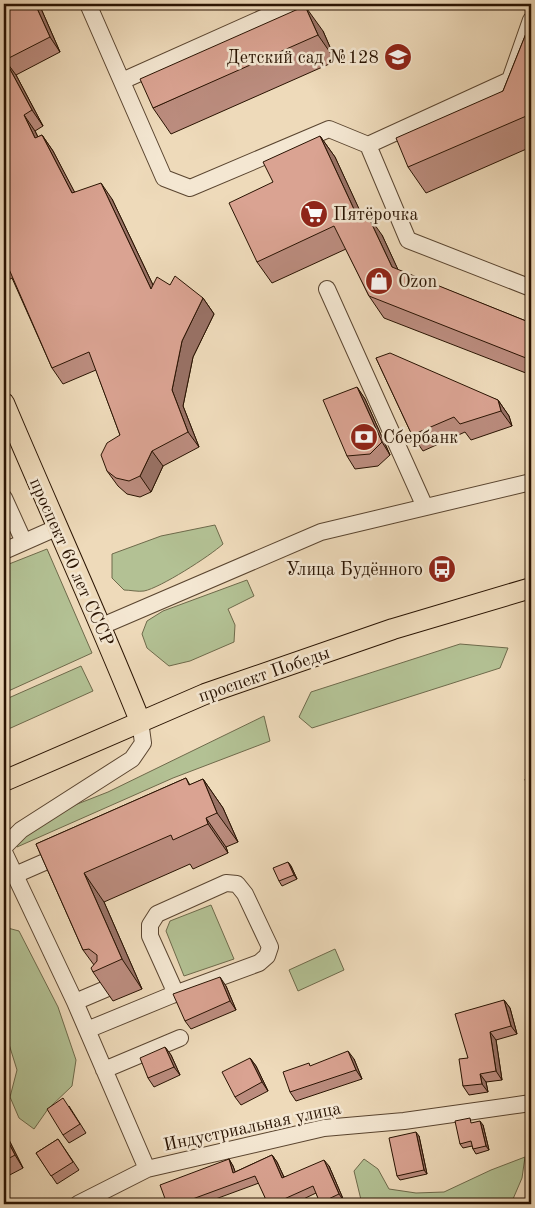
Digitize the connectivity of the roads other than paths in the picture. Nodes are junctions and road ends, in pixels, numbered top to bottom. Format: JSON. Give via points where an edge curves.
{"nodes":[{"id":1,"x":88,"y":4,"type":"edge"},
{"id":2,"x":294,"y":4,"type":"edge"},
{"id":3,"x":531,"y":20,"type":"edge"},
{"id":4,"x":122,"y":82,"type":"junction"},
{"id":5,"x":368,"y":145,"type":"junction"},
{"id":6,"x":327,"y":288,"type":"dead end"},
{"id":7,"x":531,"y":288,"type":"edge"},
{"id":8,"x":4,"y":403,"type":"edge"},
{"id":9,"x":531,"y":482,"type":"edge"},
{"id":10,"x":4,"y":498,"type":"edge"},
{"id":11,"x":425,"y":507,"type":"junction"},
{"id":12,"x":56,"y":528,"type":"junction"},
{"id":13,"x":24,"y":542,"type":"junction"},
{"id":14,"x":4,"y":550,"type":"edge"},
{"id":15,"x":531,"y":588,"type":"edge"},
{"id":16,"x":102,"y":626,"type":"junction"},
{"id":17,"x":140,"y":721,"type":"junction"},
{"id":18,"x":4,"y":781,"type":"edge"},
{"id":19,"x":4,"y":847,"type":"edge"},
{"id":20,"x":77,"y":848,"type":"edge"},
{"id":21,"x":4,"y":852,"type":"edge"},
{"id":22,"x":15,"y":875,"type":"junction"},
{"id":23,"x":108,"y":988,"type":"edge"},
{"id":24,"x":172,"y":995,"type":"junction"},
{"id":25,"x":75,"y":1002,"type":"junction"},
{"id":26,"x":87,"y":1030,"type":"junction"},
{"id":27,"x":180,"y":1038,"type":"dead end"},
{"id":28,"x":104,"y":1070,"type":"junction"},
{"id":29,"x":531,"y":1103,"type":"edge"},
{"id":30,"x":147,"y":1169,"type":"junction"},
{"id":31,"x":78,"y":1204,"type":"edge"}],
"edges":[{"from":1,"to":4,"type":"street"},
{"from":2,"to":4,"type":"street"},
{"from":3,"to":5,"type":"street","via":[[510,80]]},
{"from":4,"to":5,"type":"street","via":[[164,178],[190,188],[329,129]]},
{"from":5,"to":7,"type":"street","via":[[408,240]]},
{"from":6,"to":11,"type":"street"},
{"from":8,"to":12,"type":"main road","name":"проспект 60 лет СССР"},
{"from":9,"to":11,"type":"street"},
{"from":10,"to":13,"type":"street"},
{"from":11,"to":16,"type":"street","via":[[320,532]]},
{"from":12,"to":13,"type":"street"},
{"from":12,"to":16,"type":"main road","name":"проспект 60 лет СССР"},
{"from":13,"to":14,"type":"street"},
{"from":15,"to":17,"type":"main road","name":"проспект Победы","via":[[393,629],[205,694]]},
{"from":16,"to":17,"type":"main road","name":"проспект 60 лет СССР"},
{"from":17,"to":18,"type":"main road","name":"проспект Победы"},
{"from":17,"to":19,"type":"street","via":[[143,743],[132,759],[21,830]]},
{"from":20,"to":22,"type":"street"},
{"from":21,"to":22,"type":"street"},
{"from":22,"to":25,"type":"street"},
{"from":23,"to":25,"type":"street"},
{"from":24,"to":24,"type":"street","via":[[173,987],[150,936],[150,925],[157,914],[226,883],[236,884],[245,894],[270,947],[267,956],[260,963]]},
{"from":24,"to":26,"type":"street"},
{"from":25,"to":26,"type":"street"},
{"from":26,"to":28,"type":"street"},
{"from":27,"to":28,"type":"street"},
{"from":28,"to":30,"type":"street"},
{"from":29,"to":30,"type":"street","name":"Индустриальная улица","via":[[404,1121],[324,1128]]},
{"from":30,"to":31,"type":"street","name":"Индустриальная улица"}]}
